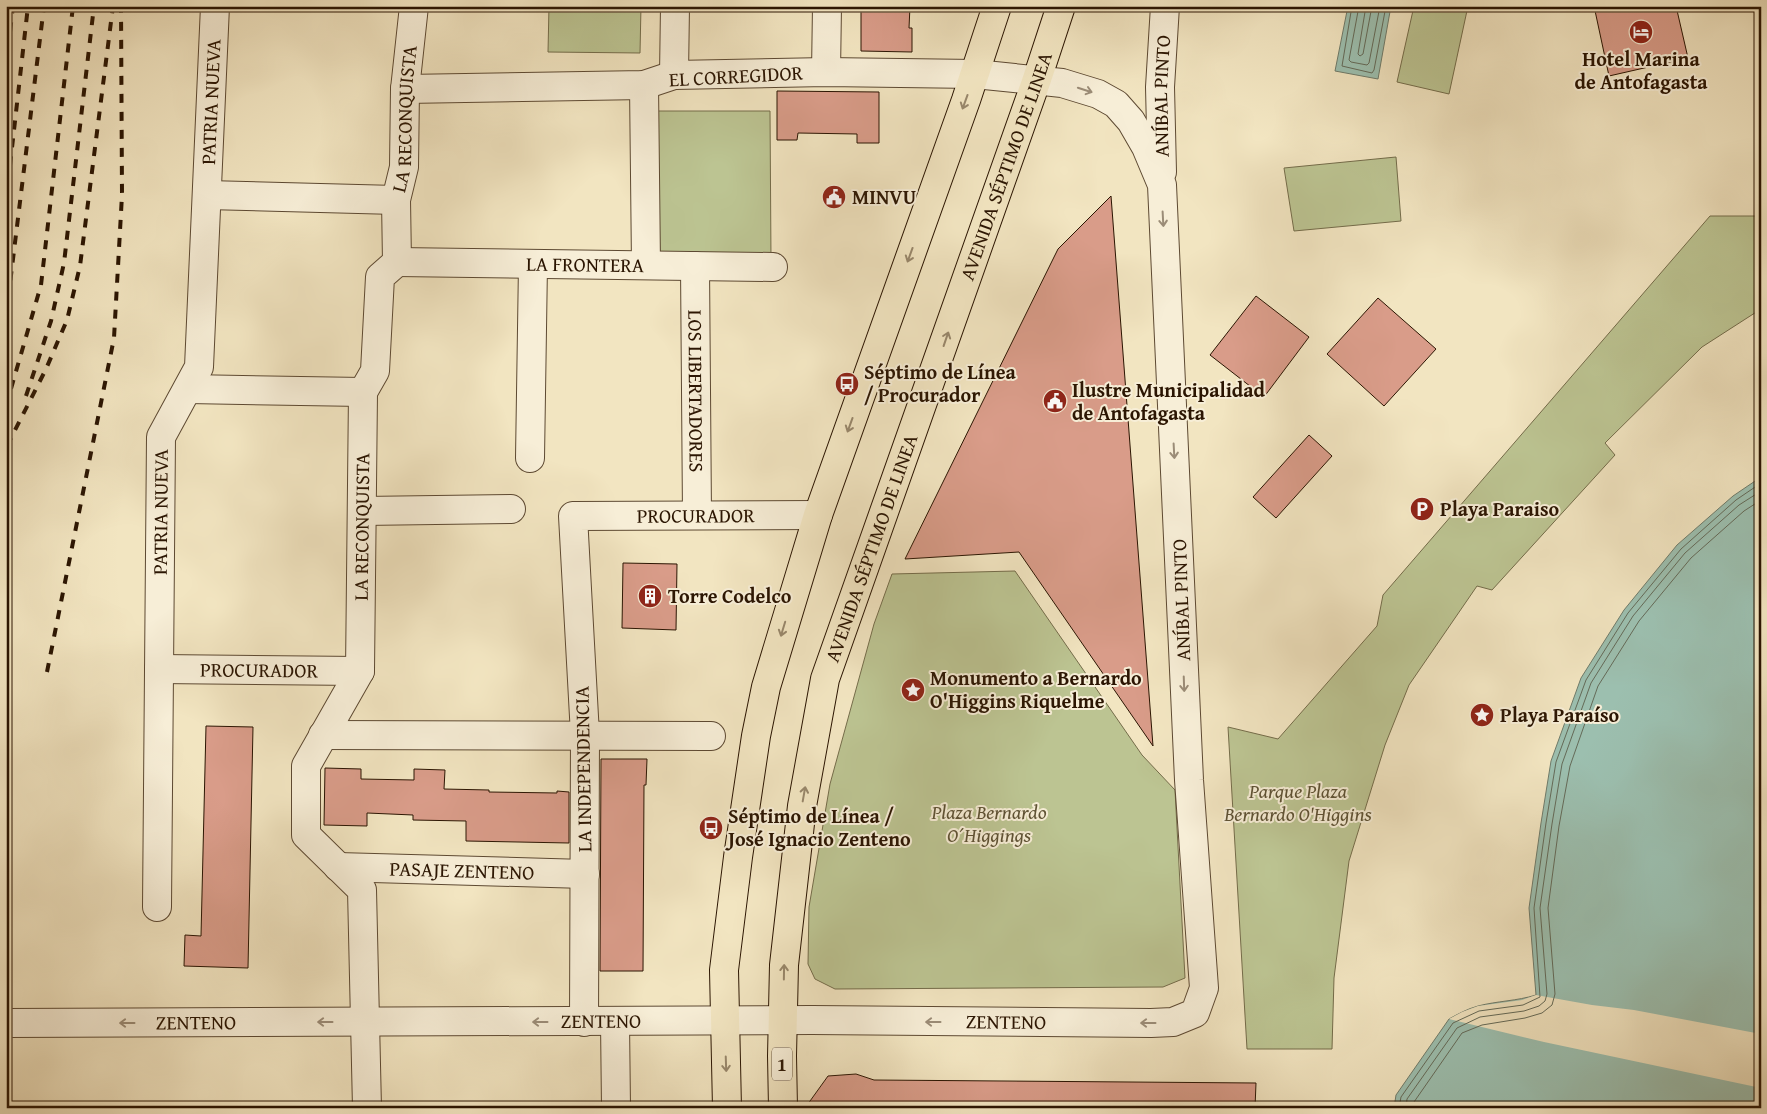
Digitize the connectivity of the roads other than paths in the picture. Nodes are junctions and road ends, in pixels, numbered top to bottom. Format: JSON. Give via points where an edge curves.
{"nodes":[{"id":1,"x":215,"y":6,"type":"edge"},
{"id":2,"x":414,"y":6,"type":"edge"},
{"id":3,"x":675,"y":6,"type":"edge"},
{"id":4,"x":827,"y":6,"type":"edge"},
{"id":5,"x":998,"y":6,"type":"edge"},
{"id":6,"x":1061,"y":6,"type":"edge"},
{"id":7,"x":1165,"y":6,"type":"edge"},
{"id":8,"x":826,"y":72,"type":"junction"},
{"id":9,"x":975,"y":74,"type":"junction"},
{"id":10,"x":674,"y":75,"type":"junction"},
{"id":11,"x":1037,"y":79,"type":"junction"},
{"id":12,"x":644,"y":84,"type":"junction"},
{"id":13,"x":405,"y":89,"type":"junction"},
{"id":14,"x":1162,"y":186,"type":"junction"},
{"id":15,"x":207,"y":195,"type":"junction"},
{"id":16,"x":396,"y":200,"type":"junction"},
{"id":17,"x":397,"y":262,"type":"junction"},
{"id":18,"x":533,"y":264,"type":"junction"},
{"id":19,"x":646,"y":265,"type":"junction"},
{"id":20,"x":695,"y":266,"type":"junction"},
{"id":21,"x":773,"y":267,"type":"dead end"},
{"id":22,"x":188,"y":388,"type":"junction"},
{"id":23,"x":363,"y":392,"type":"junction"},
{"id":24,"x":530,"y":458,"type":"dead end"},
{"id":25,"x":512,"y":509,"type":"dead end"},
{"id":26,"x":362,"y":511,"type":"junction"},
{"id":27,"x":818,"y":515,"type":"junction"},
{"id":28,"x":573,"y":516,"type":"joint"},
{"id":29,"x":697,"y":516,"type":"junction"},
{"id":30,"x":159,"y":669,"type":"junction"},
{"id":31,"x":360,"y":671,"type":"junction"},
{"id":32,"x":323,"y":735,"type":"junction"},
{"id":33,"x":586,"y":736,"type":"junction"},
{"id":34,"x":711,"y":736,"type":"dead end"},
{"id":35,"x":338,"y":867,"type":"junction"},
{"id":36,"x":585,"y":874,"type":"junction"},
{"id":37,"x":157,"y":907,"type":"dead end"},
{"id":38,"x":1195,"y":1013,"type":"joint"},
{"id":39,"x":726,"y":1021,"type":"junction"},
{"id":40,"x":784,"y":1021,"type":"junction"},
{"id":41,"x":366,"y":1022,"type":"junction"},
{"id":42,"x":584,"y":1022,"type":"junction"},
{"id":43,"x":615,"y":1022,"type":"junction"},
{"id":44,"x":6,"y":1023,"type":"edge"},
{"id":45,"x":368,"y":1108,"type":"edge"},
{"id":46,"x":616,"y":1108,"type":"edge"},
{"id":47,"x":728,"y":1108,"type":"edge"},
{"id":48,"x":783,"y":1108,"type":"edge"}],
"edges":[{"from":1,"to":15,"type":"street","name":"PATRIA NUEVA"},
{"from":2,"to":13,"type":"street","name":"LA RECONQUISTA"},
{"from":3,"to":10,"type":"street"},
{"from":4,"to":8,"type":"street"},
{"from":5,"to":9,"type":"highway"},
{"from":6,"to":11,"type":"highway","name":"AVENIDA SÉPTIMO DE LINEA"},
{"from":7,"to":14,"type":"street","name":"ANÍBAL PINTO","via":[[1160,87]]},
{"from":8,"to":9,"type":"street","name":"EL CORREGIDOR"},
{"from":8,"to":10,"type":"street","name":"EL CORREGIDOR"},
{"from":9,"to":11,"type":"street","name":"EL CORREGIDOR"},
{"from":9,"to":27,"type":"highway","one_way":true},
{"from":10,"to":12,"type":"street","name":"EL CORREGIDOR"},
{"from":11,"to":14,"type":"street","name":"ANÍBAL PINTO","one_way":true,"via":[[1062,82],[1116,104],[1132,121]]},
{"from":40,"to":11,"type":"highway","name":"AVENIDA SÉPTIMO DE LINEA","one_way":true,"via":[[784,965],[802,806],[825,679]]},
{"from":12,"to":13,"type":"street","name":"EL CORREGIDOR"},
{"from":12,"to":19,"type":"street"},
{"from":13,"to":16,"type":"street","name":"LA RECONQUISTA","via":[[404,167]]},
{"from":14,"to":38,"type":"street","name":"ANÍBAL PINTO","one_way":true,"via":[[1189,780],[1204,988]]},
{"from":15,"to":16,"type":"street"},
{"from":15,"to":22,"type":"street","name":"PATRIA NUEVA","via":[[199,368]]},
{"from":16,"to":17,"type":"street","name":"LA RECONQUISTA"},
{"from":17,"to":18,"type":"street","name":"LA FRONTERA"},
{"from":17,"to":23,"type":"street","name":"LA RECONQUISTA","via":[[380,277],[375,371]]},
{"from":18,"to":19,"type":"street","name":"LA FRONTERA"},
{"from":18,"to":24,"type":"street"},
{"from":19,"to":20,"type":"street","name":"LA FRONTERA"},
{"from":20,"to":21,"type":"street","name":"LA FRONTERA"},
{"from":20,"to":29,"type":"street","name":"LOS LIBERTADORES"},
{"from":22,"to":23,"type":"street"},
{"from":22,"to":30,"type":"street","name":"PATRIA NUEVA","via":[[162,438]]},
{"from":23,"to":26,"type":"street","name":"LA RECONQUISTA"},
{"from":25,"to":26,"type":"street"},
{"from":26,"to":31,"type":"street","name":"LA RECONQUISTA"},
{"from":27,"to":29,"type":"street","name":"PROCURADOR"},
{"from":27,"to":39,"type":"highway","one_way":true,"via":[[766,686],[756,736],[724,970]]},
{"from":28,"to":29,"type":"street","name":"PROCURADOR"},
{"from":28,"to":33,"type":"street","name":"LA INDEPENDENCIA"},
{"from":30,"to":31,"type":"street","name":"PROCURADOR"},
{"from":30,"to":37,"type":"street","name":"PATRIA NUEVA"},
{"from":31,"to":32,"type":"street","name":"LA RECONQUISTA"},
{"from":32,"to":33,"type":"street"},
{"from":32,"to":35,"type":"street","name":"LA RECONQUISTA","via":[[306,766],[306,835]]},
{"from":33,"to":34,"type":"street"},
{"from":33,"to":36,"type":"street","name":"LA INDEPENDENCIA"},
{"from":35,"to":36,"type":"street","name":"PASAJE ZENTENO"},
{"from":35,"to":41,"type":"street","name":"LA RECONQUISTA","via":[[362,890]]},
{"from":36,"to":42,"type":"street","name":"LA INDEPENDENCIA"},
{"from":38,"to":40,"type":"street","name":"ZENTENO","one_way":true,"via":[[1173,1022],[1151,1023]]},
{"from":39,"to":40,"type":"street","name":"ZENTENO"},
{"from":39,"to":43,"type":"street","name":"ZENTENO"},
{"from":39,"to":47,"type":"highway","one_way":true},
{"from":40,"to":48,"type":"highway","number":"1"},
{"from":42,"to":41,"type":"street","name":"ZENTENO","one_way":true},
{"from":41,"to":44,"type":"street","name":"ZENTENO","one_way":true},
{"from":41,"to":45,"type":"street","name":"LA RECONQUISTA"},
{"from":42,"to":43,"type":"street","name":"ZENTENO"},
{"from":43,"to":46,"type":"street"}]}
